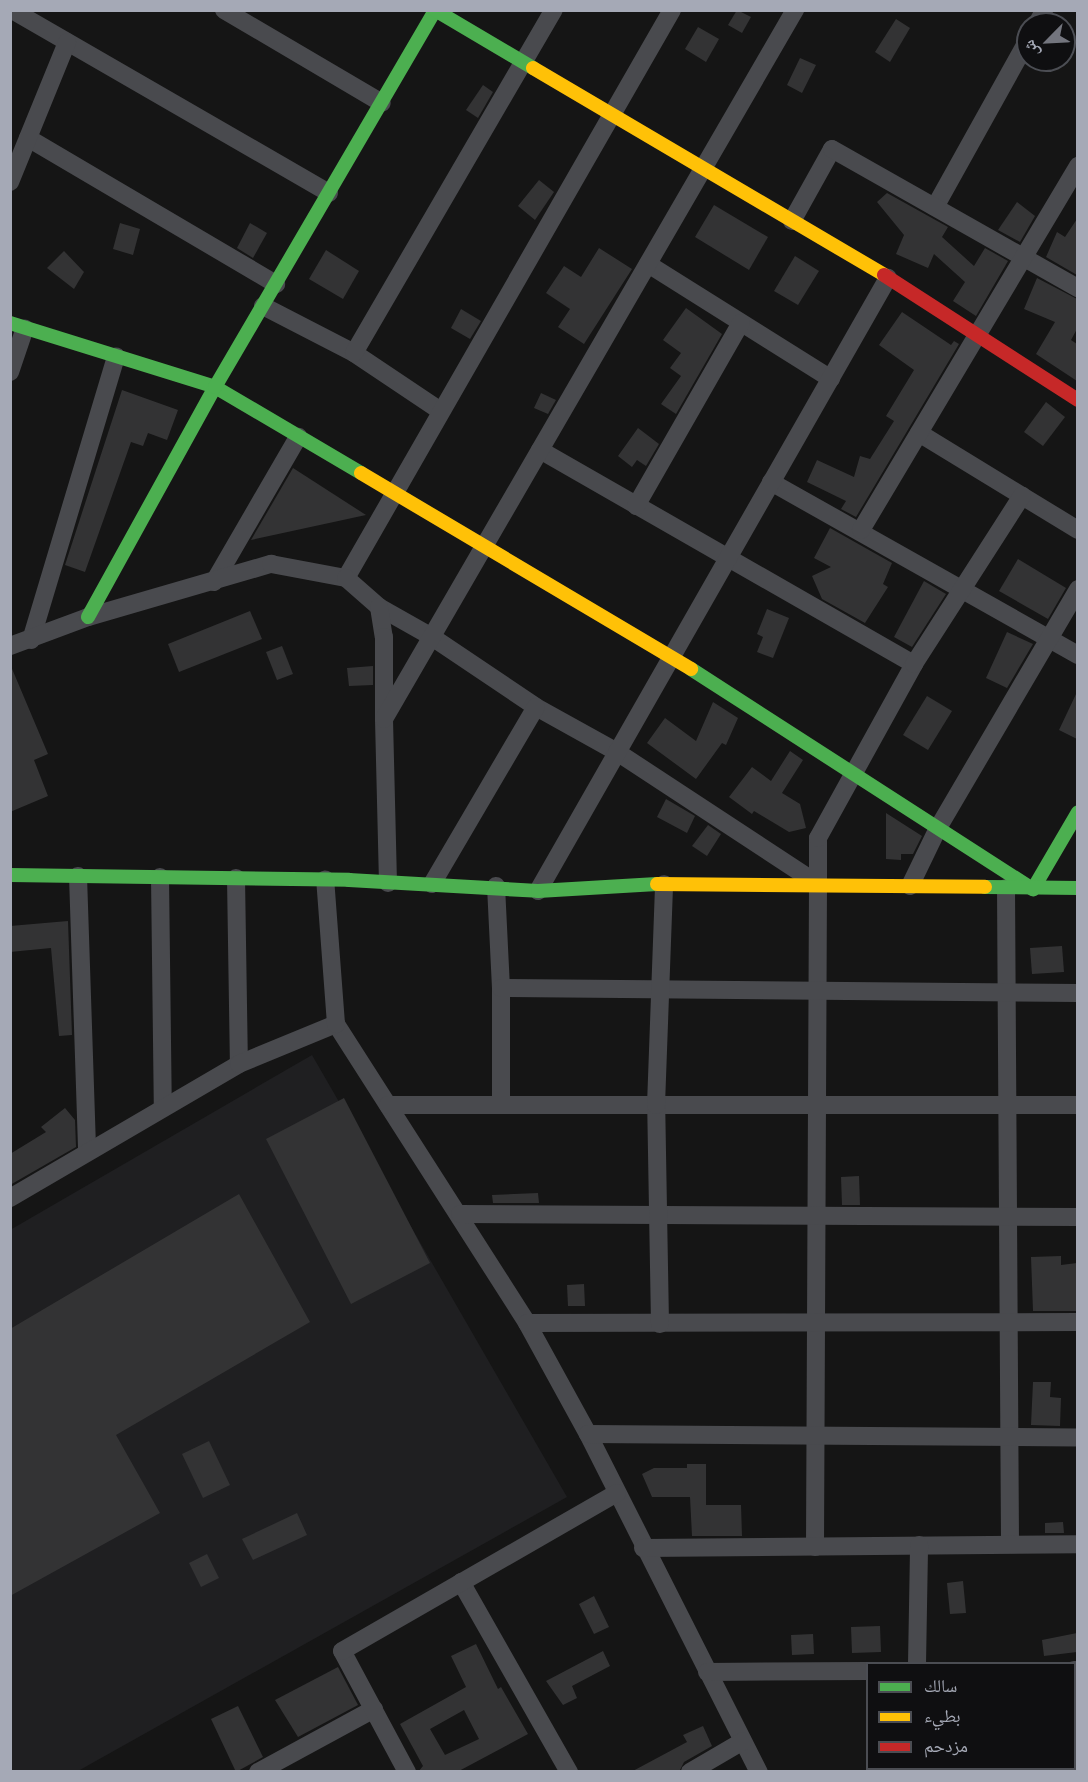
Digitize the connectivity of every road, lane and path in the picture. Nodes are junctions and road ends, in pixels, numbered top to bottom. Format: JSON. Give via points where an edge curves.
{"nodes":[{"id":1,"x":12,"y":10,"type":"edge"},
{"id":2,"x":224,"y":10,"type":"edge"},
{"id":3,"x":554,"y":10,"type":"edge"},
{"id":4,"x":672,"y":10,"type":"edge"},
{"id":5,"x":795,"y":10,"type":"edge"},
{"id":6,"x":67,"y":42,"type":"junction"},
{"id":7,"x":1016,"y":62,"type":"edge"},
{"id":8,"x":524,"y":63,"type":"junction"},
{"id":9,"x":382,"y":103,"type":"junction"},
{"id":10,"x":611,"y":114,"type":"junction"},
{"id":11,"x":28,"y":138,"type":"junction"},
{"id":12,"x":1077,"y":166,"type":"edge"},
{"id":13,"x":703,"y":169,"type":"junction"},
{"id":14,"x":10,"y":182,"type":"edge"},
{"id":15,"x":329,"y":193,"type":"junction"},
{"id":16,"x":935,"y":207,"type":"junction"},
{"id":17,"x":792,"y":222,"type":"junction"},
{"id":18,"x":1022,"y":257,"type":"junction"},
{"id":19,"x":648,"y":264,"type":"junction"},
{"id":20,"x":888,"y":278,"type":"junction"},
{"id":21,"x":276,"y":284,"type":"junction"},
{"id":22,"x":1077,"y":288,"type":"edge"},
{"id":23,"x":263,"y":306,"type":"junction"},
{"id":24,"x":741,"y":323,"type":"junction"},
{"id":25,"x":18,"y":325,"type":"edge"},
{"id":26,"x":978,"y":336,"type":"junction"},
{"id":27,"x":354,"y":353,"type":"junction"},
{"id":28,"x":116,"y":356,"type":"junction"},
{"id":29,"x":10,"y":372,"type":"edge"},
{"id":30,"x":831,"y":379,"type":"junction"},
{"id":31,"x":214,"y":387,"type":"junction"},
{"id":32,"x":1077,"y":400,"type":"edge"},
{"id":33,"x":439,"y":410,"type":"junction"},
{"id":34,"x":919,"y":433,"type":"junction"},
{"id":35,"x":298,"y":437,"type":"junction"},
{"id":36,"x":540,"y":450,"type":"junction"},
{"id":37,"x":771,"y":482,"type":"junction"},
{"id":38,"x":396,"y":496,"type":"junction"},
{"id":39,"x":1022,"y":496,"type":"junction"},
{"id":40,"x":636,"y":506,"type":"junction"},
{"id":41,"x":861,"y":530,"type":"junction"},
{"id":42,"x":1077,"y":530,"type":"edge"},
{"id":43,"x":484,"y":545,"type":"junction"},
{"id":44,"x":727,"y":558,"type":"junction"},
{"id":45,"x":346,"y":578,"type":"junction"},
{"id":46,"x":214,"y":582,"type":"junction"},
{"id":47,"x":962,"y":588,"type":"junction"},
{"id":48,"x":1077,"y":589,"type":"edge"},
{"id":49,"x":379,"y":607,"type":"junction"},
{"id":50,"x":88,"y":617,"type":"junction"},
{"id":51,"x":432,"y":637,"type":"junction"},
{"id":52,"x":1048,"y":639,"type":"junction"},
{"id":53,"x":31,"y":640,"type":"junction"},
{"id":54,"x":10,"y":646,"type":"edge"},
{"id":55,"x":1077,"y":655,"type":"edge"},
{"id":56,"x":671,"y":656,"type":"junction"},
{"id":57,"x":914,"y":664,"type":"junction"},
{"id":58,"x":536,"y":707,"type":"junction"},
{"id":59,"x":384,"y":719,"type":"junction"},
{"id":60,"x":617,"y":752,"type":"junction"},
{"id":61,"x":854,"y":774,"type":"junction"},
{"id":62,"x":1077,"y":812,"type":"edge"},
{"id":63,"x":938,"y":828,"type":"junction"},
{"id":64,"x":10,"y":875,"type":"edge"},
{"id":65,"x":78,"y":876,"type":"junction"},
{"id":66,"x":160,"y":877,"type":"junction"},
{"id":67,"x":236,"y":878,"type":"junction"},
{"id":68,"x":325,"y":879,"type":"junction"},
{"id":69,"x":388,"y":883,"type":"junction"},
{"id":70,"x":432,"y":884,"type":"junction"},
{"id":71,"x":664,"y":884,"type":"junction"},
{"id":72,"x":818,"y":885,"type":"junction"},
{"id":73,"x":496,"y":886,"type":"junction"},
{"id":74,"x":910,"y":886,"type":"junction"},
{"id":75,"x":1006,"y":888,"type":"junction"},
{"id":76,"x":1077,"y":888,"type":"edge"},
{"id":77,"x":1033,"y":889,"type":"junction"},
{"id":78,"x":538,"y":891,"type":"junction"},
{"id":79,"x":501,"y":988,"type":"junction"},
{"id":80,"x":658,"y":990,"type":"junction"},
{"id":81,"x":818,"y":991,"type":"junction"},
{"id":82,"x":1077,"y":993,"type":"edge"},
{"id":83,"x":1008,"y":994,"type":"junction"},
{"id":84,"x":336,"y":1024,"type":"junction"},
{"id":85,"x":239,"y":1064,"type":"junction"},
{"id":86,"x":817,"y":1104,"type":"junction"},
{"id":87,"x":388,"y":1105,"type":"junction"},
{"id":88,"x":501,"y":1105,"type":"junction"},
{"id":89,"x":656,"y":1105,"type":"junction"},
{"id":90,"x":1009,"y":1105,"type":"junction"},
{"id":91,"x":1077,"y":1105,"type":"edge"},
{"id":92,"x":164,"y":1108,"type":"junction"},
{"id":93,"x":87,"y":1151,"type":"junction"},
{"id":94,"x":10,"y":1198,"type":"edge"},
{"id":95,"x":657,"y":1213,"type":"junction"},
{"id":96,"x":816,"y":1213,"type":"junction"},
{"id":97,"x":460,"y":1214,"type":"junction"},
{"id":98,"x":1009,"y":1215,"type":"junction"},
{"id":99,"x":1077,"y":1217,"type":"edge"},
{"id":100,"x":1077,"y":1322,"type":"edge"},
{"id":101,"x":527,"y":1323,"type":"junction"},
{"id":102,"x":1010,"y":1323,"type":"junction"},
{"id":103,"x":660,"y":1324,"type":"junction"},
{"id":104,"x":816,"y":1325,"type":"junction"},
{"id":105,"x":588,"y":1434,"type":"junction"},
{"id":106,"x":815,"y":1434,"type":"junction"},
{"id":107,"x":1077,"y":1437,"type":"edge"},
{"id":108,"x":1010,"y":1438,"type":"junction"},
{"id":109,"x":617,"y":1493,"type":"junction"},
{"id":110,"x":1010,"y":1543,"type":"junction"},
{"id":111,"x":1077,"y":1544,"type":"edge"},
{"id":112,"x":919,"y":1545,"type":"junction"},
{"id":113,"x":815,"y":1547,"type":"junction"},
{"id":114,"x":643,"y":1548,"type":"junction"},
{"id":115,"x":461,"y":1582,"type":"junction"},
{"id":116,"x":917,"y":1662,"type":"edge"},
{"id":117,"x":866,"y":1671,"type":"edge"},
{"id":118,"x":707,"y":1672,"type":"junction"},
{"id":119,"x":374,"y":1709,"type":"junction"},
{"id":120,"x":743,"y":1741,"type":"junction"},
{"id":121,"x":258,"y":1772,"type":"edge"},
{"id":122,"x":407,"y":1772,"type":"edge"},
{"id":123,"x":569,"y":1772,"type":"edge"},
{"id":124,"x":690,"y":1772,"type":"edge"},
{"id":125,"x":759,"y":1772,"type":"edge"}],
"edges":[{"from":1,"to":6,"type":"street"},
{"from":2,"to":9,"type":"street"},
{"from":3,"to":8,"type":"street"},
{"from":4,"to":10,"type":"street"},
{"from":5,"to":13,"type":"street"},
{"from":6,"to":11,"type":"street"},
{"from":6,"to":15,"type":"street"},
{"from":7,"to":16,"type":"street"},
{"from":8,"to":9,"type":"street","via":[[435,10]]},
{"from":8,"to":10,"type":"street"},
{"from":8,"to":27,"type":"street"},
{"from":9,"to":15,"type":"street"},
{"from":10,"to":13,"type":"street"},
{"from":10,"to":33,"type":"street"},
{"from":11,"to":14,"type":"street"},
{"from":11,"to":21,"type":"street"},
{"from":12,"to":18,"type":"street"},
{"from":13,"to":17,"type":"street"},
{"from":13,"to":19,"type":"street"},
{"from":15,"to":21,"type":"street"},
{"from":16,"to":17,"type":"street","via":[[832,149]]},
{"from":16,"to":18,"type":"street"},
{"from":17,"to":20,"type":"street"},
{"from":18,"to":22,"type":"street"},
{"from":18,"to":26,"type":"street"},
{"from":19,"to":24,"type":"street"},
{"from":19,"to":36,"type":"street"},
{"from":20,"to":26,"type":"street"},
{"from":20,"to":30,"type":"street"},
{"from":21,"to":23,"type":"street"},
{"from":23,"to":27,"type":"street"},
{"from":23,"to":31,"type":"street"},
{"from":24,"to":30,"type":"street"},
{"from":24,"to":40,"type":"street"},
{"from":25,"to":28,"type":"street"},
{"from":25,"to":29,"type":"street"},
{"from":26,"to":32,"type":"street"},
{"from":26,"to":34,"type":"street"},
{"from":27,"to":33,"type":"street"},
{"from":28,"to":31,"type":"street"},
{"from":28,"to":53,"type":"street"},
{"from":30,"to":37,"type":"street"},
{"from":31,"to":35,"type":"street"},
{"from":31,"to":50,"type":"street"},
{"from":33,"to":38,"type":"street"},
{"from":34,"to":39,"type":"street"},
{"from":34,"to":41,"type":"street"},
{"from":35,"to":38,"type":"street"},
{"from":35,"to":46,"type":"street"},
{"from":36,"to":40,"type":"street"},
{"from":36,"to":43,"type":"street"},
{"from":37,"to":41,"type":"street"},
{"from":37,"to":44,"type":"street"},
{"from":38,"to":43,"type":"street"},
{"from":38,"to":45,"type":"street"},
{"from":39,"to":42,"type":"street"},
{"from":39,"to":47,"type":"street"},
{"from":40,"to":44,"type":"street"},
{"from":41,"to":47,"type":"street"},
{"from":43,"to":51,"type":"street"},
{"from":43,"to":56,"type":"street"},
{"from":44,"to":56,"type":"street"},
{"from":44,"to":57,"type":"street"},
{"from":45,"to":46,"type":"street","via":[[271,564]]},
{"from":45,"to":49,"type":"street"},
{"from":46,"to":50,"type":"street"},
{"from":47,"to":52,"type":"street"},
{"from":47,"to":57,"type":"street"},
{"from":48,"to":52,"type":"street"},
{"from":49,"to":51,"type":"street"},
{"from":49,"to":59,"type":"street","via":[[384,637]]},
{"from":50,"to":53,"type":"street"},
{"from":51,"to":58,"type":"street"},
{"from":51,"to":59,"type":"street"},
{"from":52,"to":55,"type":"street"},
{"from":52,"to":63,"type":"street"},
{"from":53,"to":54,"type":"street"},
{"from":56,"to":60,"type":"street"},
{"from":56,"to":61,"type":"street"},
{"from":57,"to":61,"type":"street"},
{"from":58,"to":60,"type":"street"},
{"from":58,"to":70,"type":"street"},
{"from":59,"to":69,"type":"street"},
{"from":60,"to":72,"type":"street"},
{"from":60,"to":78,"type":"street"},
{"from":61,"to":63,"type":"street"},
{"from":61,"to":72,"type":"street","via":[[818,837]]},
{"from":62,"to":77,"type":"street"},
{"from":63,"to":74,"type":"street"},
{"from":63,"to":77,"type":"street"},
{"from":64,"to":65,"type":"street"},
{"from":65,"to":66,"type":"street"},
{"from":65,"to":93,"type":"street"},
{"from":66,"to":67,"type":"street"},
{"from":66,"to":92,"type":"street"},
{"from":67,"to":68,"type":"street"},
{"from":67,"to":85,"type":"street"},
{"from":68,"to":69,"type":"street"},
{"from":68,"to":84,"type":"street"},
{"from":69,"to":70,"type":"street"},
{"from":70,"to":73,"type":"street"},
{"from":71,"to":72,"type":"street"},
{"from":71,"to":78,"type":"street"},
{"from":71,"to":80,"type":"street"},
{"from":72,"to":74,"type":"street"},
{"from":72,"to":81,"type":"street"},
{"from":73,"to":78,"type":"street"},
{"from":73,"to":79,"type":"street"},
{"from":74,"to":75,"type":"street"},
{"from":75,"to":77,"type":"street"},
{"from":75,"to":83,"type":"street"},
{"from":76,"to":77,"type":"street"},
{"from":79,"to":80,"type":"street"},
{"from":79,"to":88,"type":"street"},
{"from":80,"to":81,"type":"street"},
{"from":80,"to":89,"type":"street"},
{"from":81,"to":83,"type":"street"},
{"from":81,"to":86,"type":"street"},
{"from":82,"to":83,"type":"street"},
{"from":83,"to":90,"type":"street"},
{"from":84,"to":85,"type":"street"},
{"from":84,"to":87,"type":"street"},
{"from":85,"to":92,"type":"street"},
{"from":86,"to":89,"type":"street"},
{"from":86,"to":90,"type":"street"},
{"from":86,"to":96,"type":"street"},
{"from":87,"to":88,"type":"street"},
{"from":87,"to":97,"type":"street"},
{"from":88,"to":89,"type":"street"},
{"from":89,"to":95,"type":"street"},
{"from":90,"to":91,"type":"street"},
{"from":90,"to":98,"type":"street"},
{"from":92,"to":93,"type":"street"},
{"from":93,"to":94,"type":"street"},
{"from":95,"to":96,"type":"street"},
{"from":95,"to":97,"type":"street"},
{"from":95,"to":103,"type":"street"},
{"from":96,"to":98,"type":"street"},
{"from":96,"to":104,"type":"street"},
{"from":97,"to":101,"type":"street"},
{"from":98,"to":99,"type":"street"},
{"from":98,"to":102,"type":"street"},
{"from":100,"to":102,"type":"street"},
{"from":101,"to":103,"type":"street"},
{"from":101,"to":105,"type":"street"},
{"from":102,"to":104,"type":"street"},
{"from":102,"to":108,"type":"street"},
{"from":103,"to":104,"type":"street"},
{"from":104,"to":106,"type":"street"},
{"from":105,"to":106,"type":"street"},
{"from":105,"to":109,"type":"street"},
{"from":106,"to":108,"type":"street"},
{"from":106,"to":113,"type":"street"},
{"from":107,"to":108,"type":"street"},
{"from":108,"to":110,"type":"street"},
{"from":109,"to":114,"type":"street"},
{"from":109,"to":115,"type":"street"},
{"from":110,"to":111,"type":"street"},
{"from":110,"to":112,"type":"street"},
{"from":112,"to":113,"type":"street"},
{"from":112,"to":116,"type":"street"},
{"from":113,"to":114,"type":"street"},
{"from":114,"to":118,"type":"street"},
{"from":115,"to":119,"type":"street","via":[[342,1651]]},
{"from":115,"to":123,"type":"street"},
{"from":117,"to":118,"type":"street"},
{"from":118,"to":120,"type":"street"},
{"from":119,"to":121,"type":"street"},
{"from":119,"to":122,"type":"street"},
{"from":120,"to":124,"type":"street"},
{"from":120,"to":125,"type":"street"}]}
